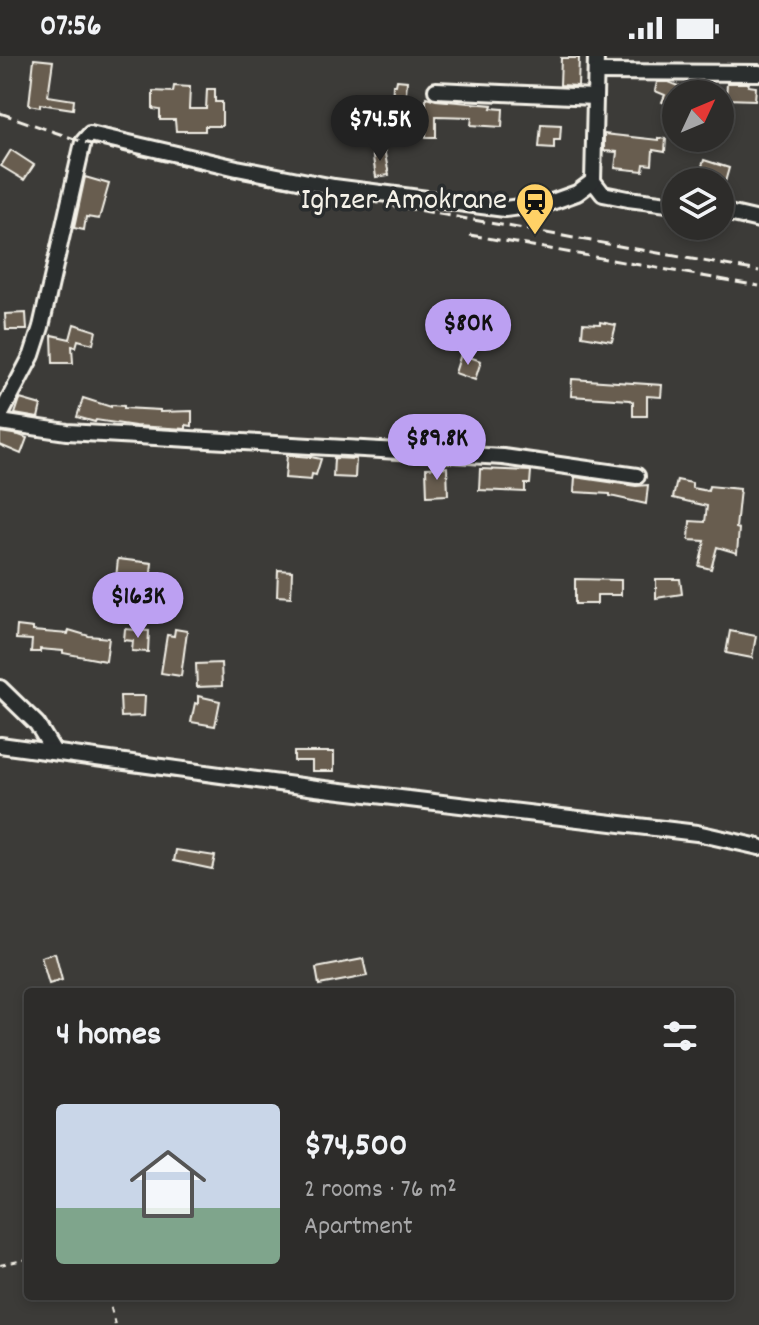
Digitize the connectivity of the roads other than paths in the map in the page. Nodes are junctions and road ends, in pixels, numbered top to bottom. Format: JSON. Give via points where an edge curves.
{"nodes":[{"id":1,"x":596,"y":56,"type":"edge"},
{"id":2,"x":596,"y":72,"type":"junction"},
{"id":3,"x":759,"y":73,"type":"edge"},
{"id":4,"x":436,"y":90,"type":"dead end"},
{"id":5,"x":595,"y":97,"type":"junction"},
{"id":6,"x":593,"y":181,"type":"junction"},
{"id":7,"x":662,"y":203,"type":"edge"},
{"id":8,"x":734,"y":214,"type":"edge"},
{"id":9,"x":759,"y":220,"type":"edge"},
{"id":10,"x":1,"y":412,"type":"edge"},
{"id":11,"x":637,"y":476,"type":"dead end"},
{"id":12,"x":0,"y":688,"type":"edge"},
{"id":13,"x":0,"y":745,"type":"edge"},
{"id":14,"x":54,"y":752,"type":"junction"},
{"id":15,"x":759,"y":847,"type":"edge"}],
"edges":[{"from":1,"to":2,"type":"street"},
{"from":2,"to":3,"type":"street"},
{"from":2,"to":5,"type":"street"},
{"from":4,"to":5,"type":"street"},
{"from":5,"to":6,"type":"street"},
{"from":6,"to":7,"type":"street","via":[[603,194]]},
{"from":6,"to":10,"type":"street","via":[[549,203],[505,209],[334,187],[90,134],[83,142],[41,327]]},
{"from":8,"to":9,"type":"street"},
{"from":10,"to":11,"type":"street","via":[[67,432],[503,457]]},
{"from":12,"to":14,"type":"street","via":[[37,724]]},
{"from":13,"to":14,"type":"street"},
{"from":14,"to":15,"type":"street","via":[[697,833]]}]}
